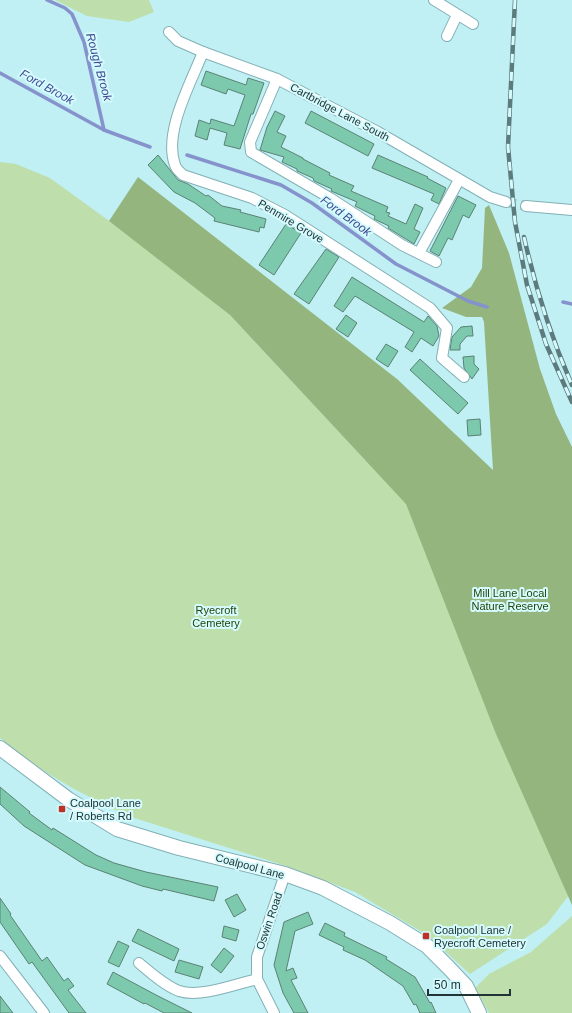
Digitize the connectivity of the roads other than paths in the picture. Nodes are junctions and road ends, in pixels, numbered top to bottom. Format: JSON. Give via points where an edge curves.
{"nodes":[{"id":1,"x":434,"y":0,"type":"edge"},
{"id":2,"x":457,"y":15,"type":"junction"},
{"id":3,"x":473,"y":24,"type":"dead end"},
{"id":4,"x":169,"y":32,"type":"dead end"},
{"id":5,"x":447,"y":36,"type":"dead end"},
{"id":6,"x":203,"y":52,"type":"junction"},
{"id":7,"x":277,"y":79,"type":"junction"},
{"id":8,"x":459,"y":180,"type":"junction"},
{"id":9,"x":506,"y":202,"type":"tunnel mouth"},
{"id":10,"x":526,"y":206,"type":"tunnel mouth"},
{"id":11,"x":572,"y":210,"type":"edge"},
{"id":12,"x":419,"y":253,"type":"junction"},
{"id":13,"x":436,"y":262,"type":"dead end"},
{"id":14,"x":464,"y":377,"type":"dead end"},
{"id":15,"x":0,"y":748,"type":"edge"},
{"id":16,"x":285,"y":874,"type":"junction"},
{"id":17,"x":0,"y":956,"type":"edge"},
{"id":18,"x":139,"y":963,"type":"dead end"},
{"id":19,"x":257,"y":979,"type":"junction"},
{"id":20,"x":44,"y":1013,"type":"edge"},
{"id":21,"x":274,"y":1013,"type":"edge"},
{"id":22,"x":479,"y":1013,"type":"edge"}],
"edges":[{"from":1,"to":2,"type":"street"},
{"from":2,"to":3,"type":"street"},
{"from":2,"to":5,"type":"street"},
{"from":4,"to":6,"type":"street","name":"Cartbridge Lane South","via":[[178,41]]},
{"from":6,"to":7,"type":"street","name":"Cartbridge Lane South"},
{"from":6,"to":14,"type":"street","name":"Penmire Grove","via":[[174,129],[172,141],[175,166],[183,175],[252,198],[285,215],[430,308],[447,328],[442,358]]},
{"from":7,"to":8,"type":"street","name":"Cartbridge Lane South","via":[[378,132]]},
{"from":7,"to":12,"type":"street","via":[[250,142],[251,152]]},
{"from":8,"to":9,"type":"street","name":"Cartbridge Lane South","via":[[490,197]]},
{"from":8,"to":12,"type":"street"},
{"from":10,"to":11,"type":"street"},
{"from":12,"to":13,"type":"street"},
{"from":15,"to":16,"type":"street","name":"Coalpool Lane","via":[[68,799],[117,829],[179,848]]},
{"from":16,"to":19,"type":"street","name":"Oswin Road","via":[[257,957]]},
{"from":16,"to":22,"type":"street","name":"Coalpool Lane","via":[[323,888],[390,923],[427,946],[466,986]]},
{"from":17,"to":20,"type":"street"},
{"from":18,"to":19,"type":"street","via":[[163,982],[179,991],[190,993]]},
{"from":19,"to":21,"type":"street","name":"Oswin Road"}]}
